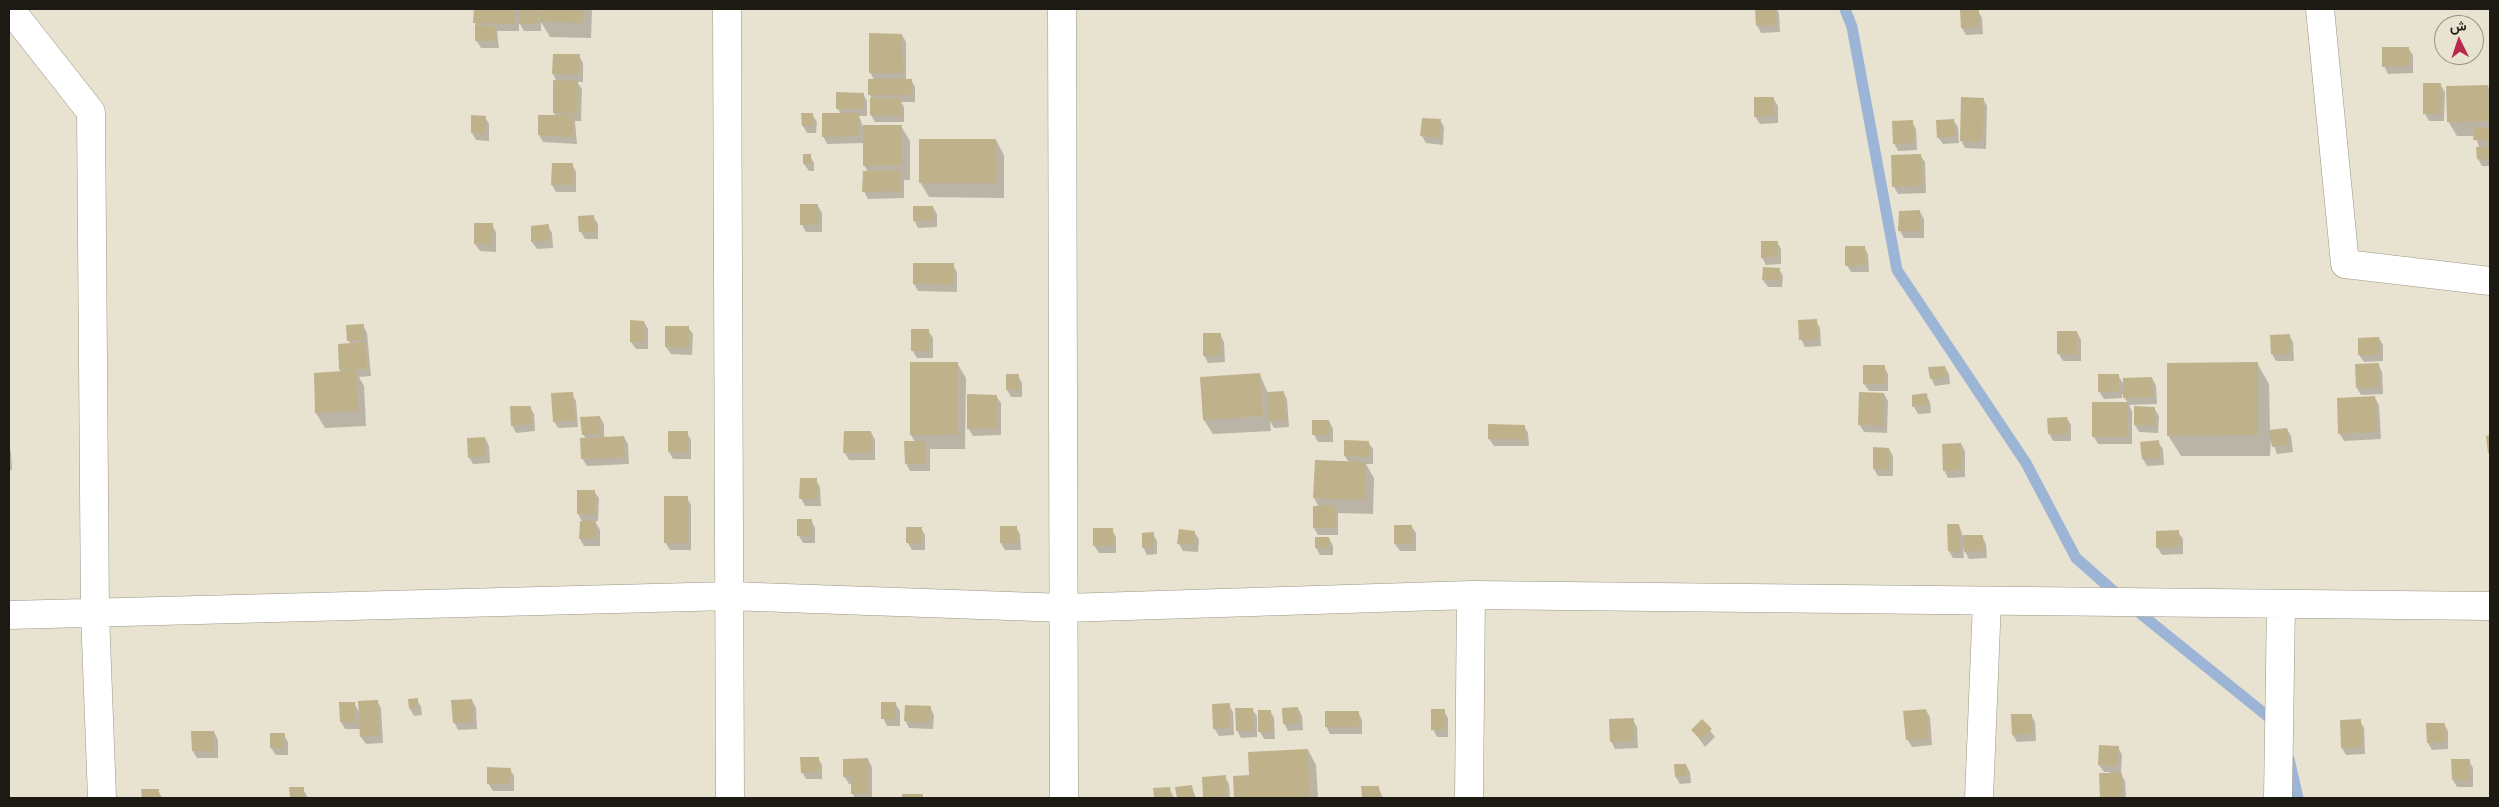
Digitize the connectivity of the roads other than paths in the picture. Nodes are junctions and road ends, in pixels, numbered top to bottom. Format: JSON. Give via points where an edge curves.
{"nodes":[{"id":1,"x":10,"y":9,"type":"edge"},
{"id":2,"x":727,"y":9,"type":"edge"},
{"id":3,"x":1062,"y":9,"type":"edge"},
{"id":4,"x":2320,"y":9,"type":"edge"},
{"id":5,"x":2490,"y":281,"type":"edge"},
{"id":6,"x":1471,"y":595,"type":"junction"},
{"id":7,"x":729,"y":596,"type":"junction"},
{"id":8,"x":1987,"y":600,"type":"junction"},
{"id":9,"x":2281,"y":604,"type":"junction"},
{"id":10,"x":2490,"y":606,"type":"edge"},
{"id":11,"x":1065,"y":608,"type":"junction"},
{"id":12,"x":95,"y":613,"type":"junction"},
{"id":13,"x":9,"y":615,"type":"edge"},
{"id":14,"x":102,"y":798,"type":"edge"},
{"id":15,"x":730,"y":798,"type":"edge"},
{"id":16,"x":1064,"y":798,"type":"edge"},
{"id":17,"x":1469,"y":798,"type":"edge"},
{"id":18,"x":1979,"y":798,"type":"edge"},
{"id":19,"x":2278,"y":798,"type":"edge"}],
"edges":[{"from":1,"to":12,"type":"street","via":[[91,112]]},
{"from":2,"to":7,"type":"street"},
{"from":3,"to":11,"type":"street"},
{"from":4,"to":5,"type":"street","via":[[2345,264]]},
{"from":6,"to":8,"type":"street"},
{"from":6,"to":11,"type":"street"},
{"from":6,"to":17,"type":"street"},
{"from":7,"to":11,"type":"street"},
{"from":7,"to":12,"type":"street"},
{"from":7,"to":15,"type":"street"},
{"from":8,"to":9,"type":"street"},
{"from":8,"to":18,"type":"street"},
{"from":9,"to":10,"type":"street"},
{"from":9,"to":19,"type":"street"},
{"from":11,"to":16,"type":"street"},
{"from":12,"to":13,"type":"street"},
{"from":12,"to":14,"type":"street"}]}
